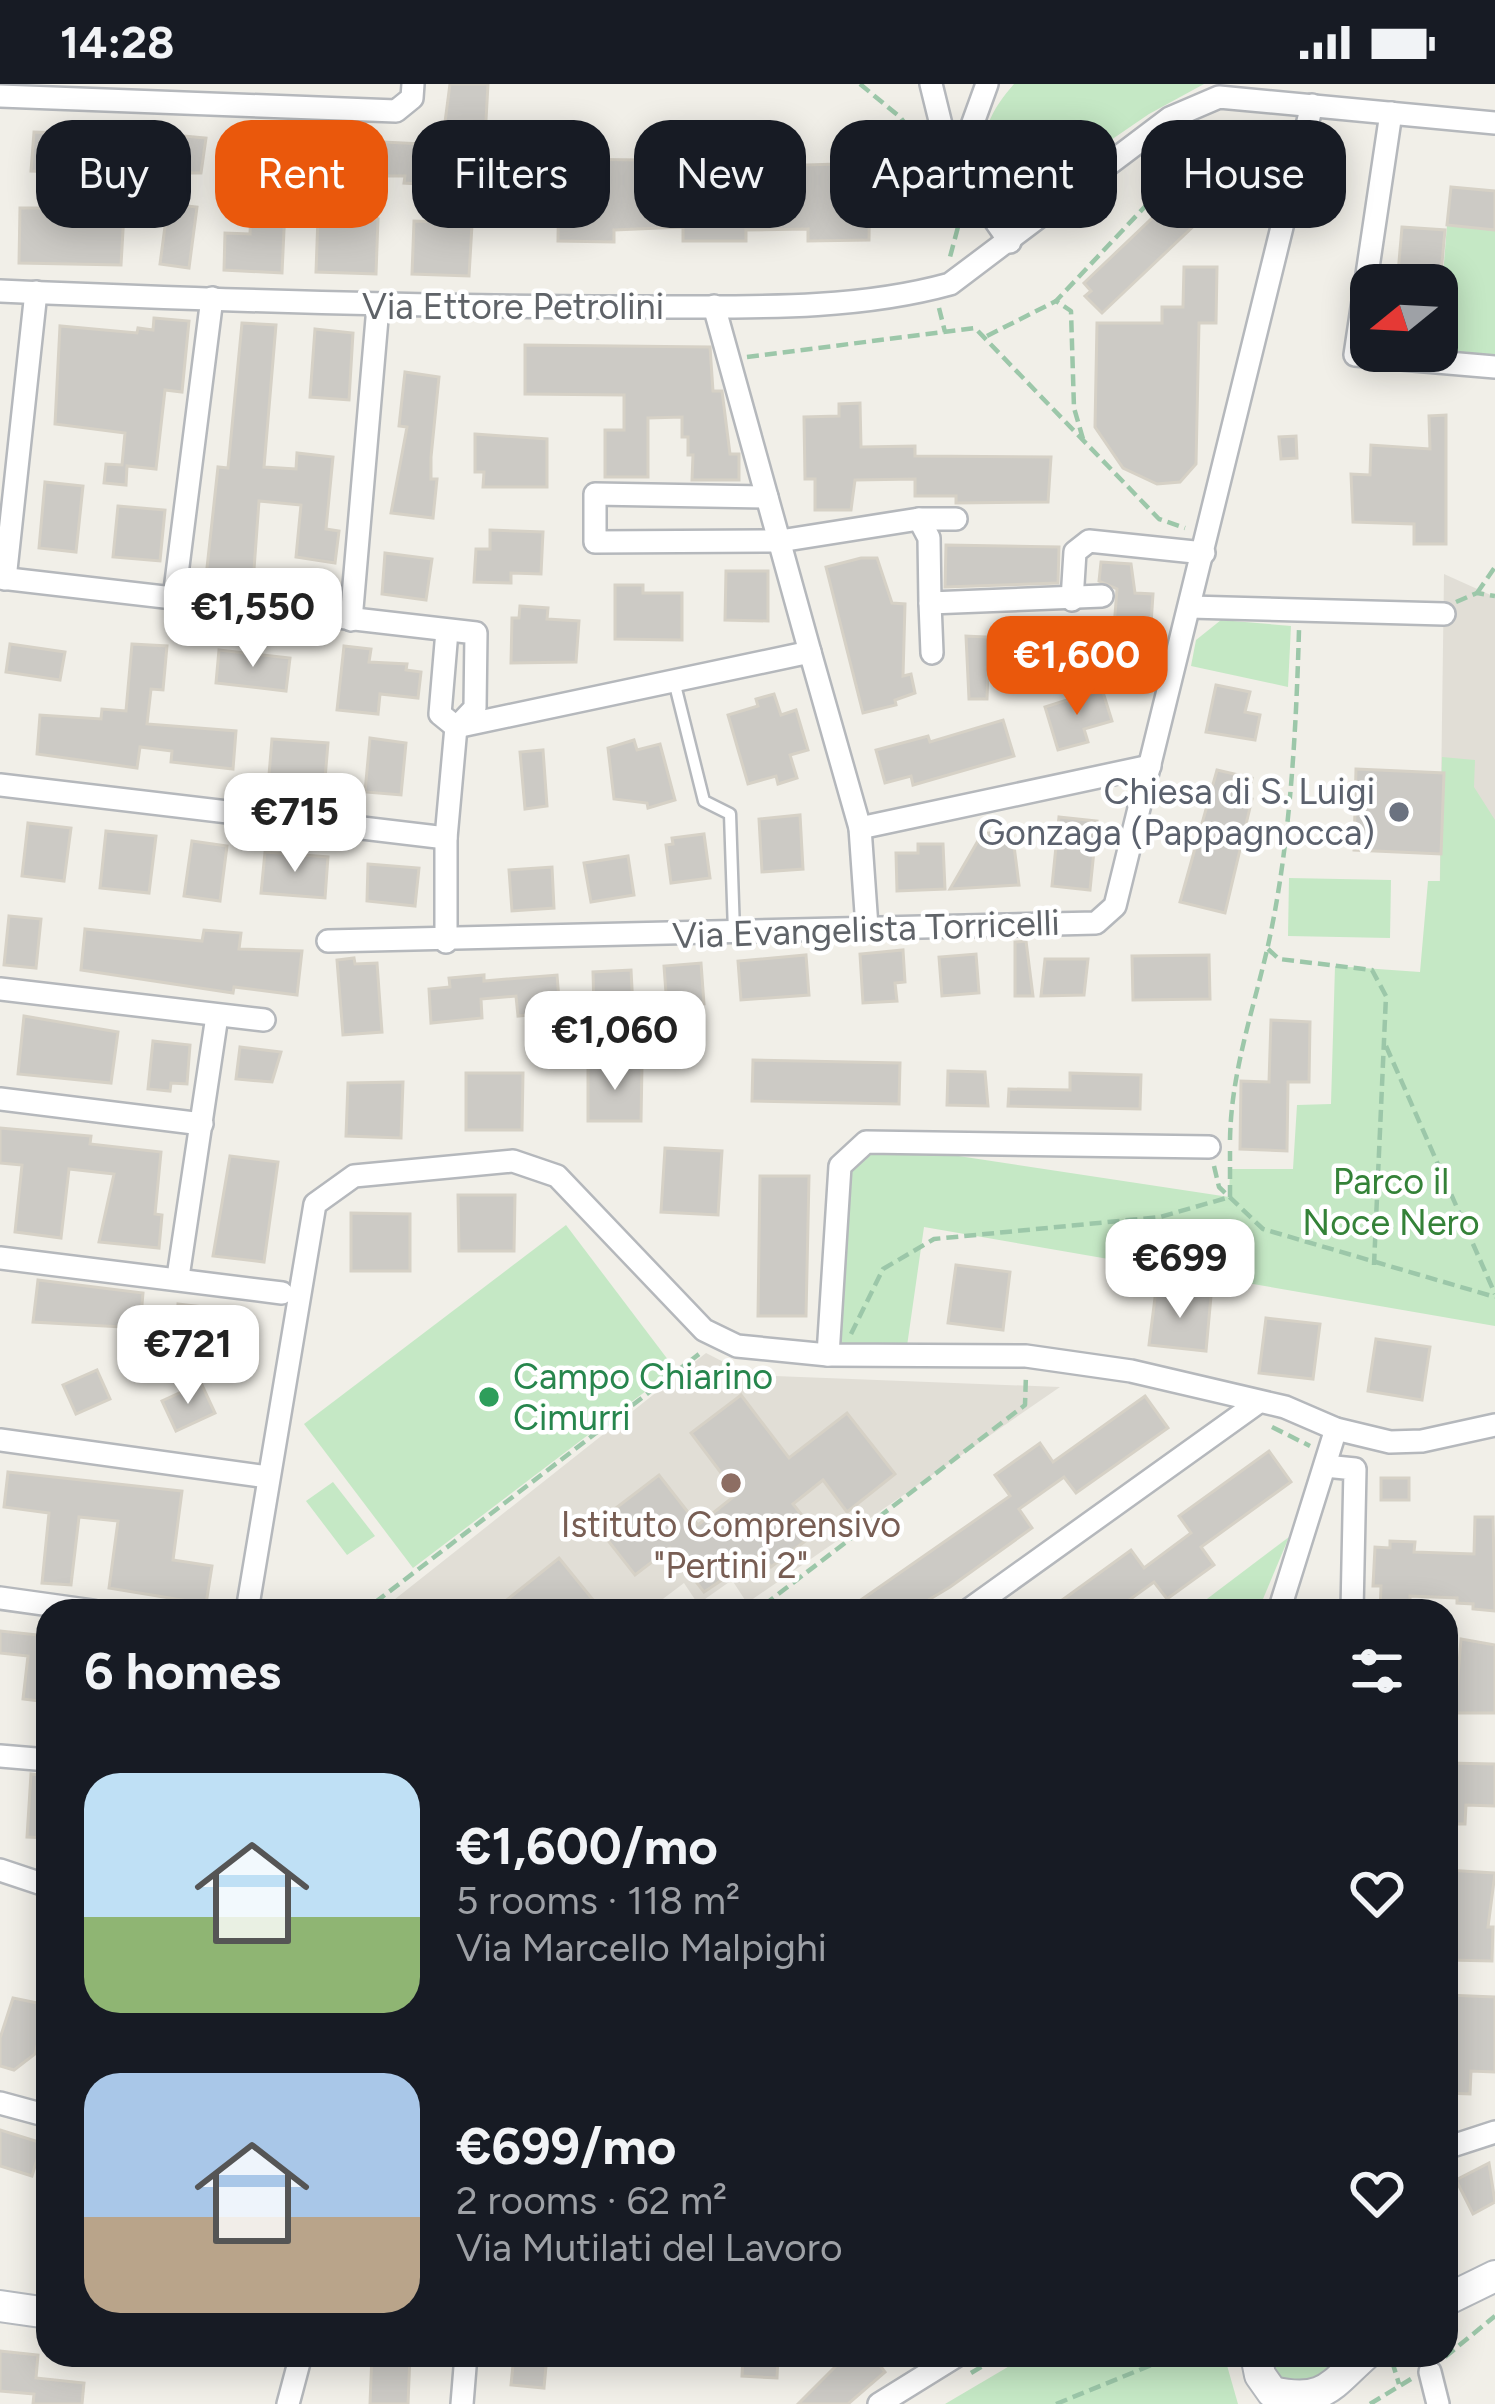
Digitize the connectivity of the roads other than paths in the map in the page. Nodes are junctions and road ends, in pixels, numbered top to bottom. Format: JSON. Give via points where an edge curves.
{"nodes":[{"id":1,"x":412,"y":84,"type":"edge"},
{"id":2,"x":931,"y":84,"type":"edge"},
{"id":3,"x":944,"y":84,"type":"edge"},
{"id":4,"x":987,"y":84,"type":"edge"},
{"id":5,"x":0,"y":96,"type":"edge"},
{"id":6,"x":1312,"y":105,"type":"junction"},
{"id":7,"x":935,"y":107,"type":"junction"},
{"id":8,"x":1391,"y":112,"type":"junction"},
{"id":9,"x":939,"y":120,"type":"edge"},
{"id":10,"x":974,"y":120,"type":"edge"},
{"id":11,"x":1495,"y":123,"type":"edge"},
{"id":12,"x":1000,"y":228,"type":"edge"},
{"id":13,"x":1010,"y":242,"type":"junction"},
{"id":14,"x":0,"y":291,"type":"edge"},
{"id":15,"x":36,"y":292,"type":"junction"},
{"id":16,"x":212,"y":298,"type":"junction"},
{"id":17,"x":714,"y":306,"type":"junction"},
{"id":18,"x":378,"y":307,"type":"junction"},
{"id":19,"x":1495,"y":368,"type":"edge"},
{"id":20,"x":767,"y":497,"type":"junction"},
{"id":21,"x":919,"y":519,"type":"junction"},
{"id":22,"x":956,"y":519,"type":"dead end"},
{"id":23,"x":780,"y":541,"type":"junction"},
{"id":24,"x":1206,"y":543,"type":"junction"},
{"id":25,"x":3,"y":578,"type":"edge"},
{"id":26,"x":1102,"y":596,"type":"dead end"},
{"id":27,"x":174,"y":598,"type":"junction"},
{"id":28,"x":1072,"y":600,"type":"junction"},
{"id":29,"x":930,"y":603,"type":"junction"},
{"id":30,"x":1190,"y":607,"type":"junction"},
{"id":31,"x":1449,"y":609,"type":"road end"},
{"id":32,"x":350,"y":620,"type":"junction"},
{"id":33,"x":447,"y":631,"type":"junction"},
{"id":34,"x":810,"y":652,"type":"junction"},
{"id":35,"x":932,"y":653,"type":"dead end"},
{"id":36,"x":674,"y":681,"type":"junction"},
{"id":37,"x":456,"y":727,"type":"junction"},
{"id":38,"x":1150,"y":766,"type":"junction"},
{"id":39,"x":0,"y":785,"type":"edge"},
{"id":40,"x":860,"y":827,"type":"junction"},
{"id":41,"x":446,"y":838,"type":"junction"},
{"id":42,"x":868,"y":927,"type":"junction"},
{"id":43,"x":734,"y":932,"type":"junction"},
{"id":44,"x":328,"y":941,"type":"dead end"},
{"id":45,"x":446,"y":942,"type":"junction"},
{"id":46,"x":0,"y":989,"type":"edge"},
{"id":47,"x":217,"y":1016,"type":"junction"},
{"id":48,"x":264,"y":1020,"type":"dead end"},
{"id":49,"x":0,"y":1100,"type":"edge"},
{"id":50,"x":202,"y":1124,"type":"junction"},
{"id":51,"x":1209,"y":1147,"type":"road end"},
{"id":52,"x":0,"y":1258,"type":"edge"},
{"id":53,"x":178,"y":1277,"type":"junction"},
{"id":54,"x":282,"y":1293,"type":"dead end"},
{"id":55,"x":828,"y":1355,"type":"junction"},
{"id":56,"x":1260,"y":1414,"type":"junction"},
{"id":57,"x":1495,"y":1425,"type":"edge"},
{"id":58,"x":1336,"y":1430,"type":"junction"},
{"id":59,"x":0,"y":1440,"type":"edge"},
{"id":60,"x":1327,"y":1459,"type":"junction"},
{"id":61,"x":268,"y":1478,"type":"junction"},
{"id":62,"x":0,"y":1598,"type":"edge"},
{"id":63,"x":250,"y":1599,"type":"edge"},
{"id":64,"x":986,"y":1599,"type":"edge"},
{"id":65,"x":1283,"y":1599,"type":"edge"},
{"id":66,"x":1352,"y":1599,"type":"edge"},
{"id":67,"x":36,"y":1603,"type":"edge"},
{"id":68,"x":0,"y":1756,"type":"edge"},
{"id":69,"x":36,"y":1759,"type":"edge"},
{"id":70,"x":0,"y":1870,"type":"edge"},
{"id":71,"x":36,"y":1882,"type":"edge"},
{"id":72,"x":0,"y":2103,"type":"edge"},
{"id":73,"x":36,"y":2113,"type":"edge"},
{"id":74,"x":1495,"y":2132,"type":"edge"},
{"id":75,"x":1458,"y":2144,"type":"edge"},
{"id":76,"x":1495,"y":2276,"type":"edge"},
{"id":77,"x":1458,"y":2294,"type":"edge"},
{"id":78,"x":0,"y":2306,"type":"edge"},
{"id":79,"x":36,"y":2311,"type":"edge"},
{"id":80,"x":298,"y":2367,"type":"edge"},
{"id":81,"x":465,"y":2367,"type":"edge"},
{"id":82,"x":939,"y":2367,"type":"edge"},
{"id":83,"x":1350,"y":2367,"type":"edge"},
{"id":84,"x":1430,"y":2372,"type":"road end"},
{"id":85,"x":1258,"y":2378,"type":"edge"},
{"id":86,"x":1308,"y":2402,"type":"edge"},
{"id":87,"x":288,"y":2404,"type":"edge"},
{"id":88,"x":462,"y":2404,"type":"edge"},
{"id":89,"x":879,"y":2404,"type":"edge"},
{"id":90,"x":1438,"y":2404,"type":"edge"}],
"edges":[{"from":1,"to":5,"type":"street","via":[[412,98],[396,111]]},
{"from":2,"to":7,"type":"street"},
{"from":3,"to":7,"type":"street"},
{"from":4,"to":10,"type":"street"},
{"from":6,"to":8,"type":"street","name":"Via Ettore Petrolini"},
{"from":6,"to":13,"type":"street","name":"Via Ettore Petrolini","via":[[1219,97],[1169,118]]},
{"from":6,"to":24,"type":"street","name":"Via Evangelista Torricelli"},
{"from":7,"to":9,"type":"street"},
{"from":8,"to":11,"type":"street","name":"Via Ettore Petrolini"},
{"from":8,"to":19,"type":"street","via":[[1355,355]]},
{"from":12,"to":13,"type":"street"},
{"from":13,"to":17,"type":"street","name":"Via Ettore Petrolini","via":[[934,289],[818,304]]},
{"from":14,"to":15,"type":"street","name":"Via Ettore Petrolini"},
{"from":15,"to":16,"type":"street","name":"Via Ettore Petrolini"},
{"from":15,"to":25,"type":"street"},
{"from":16,"to":18,"type":"street","name":"Via Ettore Petrolini"},
{"from":16,"to":27,"type":"street"},
{"from":17,"to":18,"type":"street","name":"Via Ettore Petrolini"},
{"from":17,"to":20,"type":"street"},
{"from":18,"to":32,"type":"street"},
{"from":20,"to":23,"type":"street"},
{"from":20,"to":23,"type":"street","via":[[595,494],[595,542]]},
{"from":21,"to":22,"type":"street"},
{"from":21,"to":23,"type":"street"},
{"from":21,"to":29,"type":"street","via":[[928,538]]},
{"from":23,"to":34,"type":"street"},
{"from":24,"to":28,"type":"street","via":[[1088,541],[1075,552]]},
{"from":24,"to":30,"type":"street","name":"Via Evangelista Torricelli"},
{"from":25,"to":27,"type":"street"},
{"from":26,"to":28,"type":"street"},
{"from":27,"to":32,"type":"street"},
{"from":28,"to":29,"type":"street"},
{"from":29,"to":35,"type":"street"},
{"from":30,"to":31,"type":"street"},
{"from":30,"to":38,"type":"street","name":"Via Evangelista Torricelli"},
{"from":32,"to":33,"type":"street"},
{"from":33,"to":37,"type":"street","via":[[440,714]]},
{"from":33,"to":37,"type":"street","via":[[476,633],[475,708]]},
{"from":34,"to":36,"type":"street"},
{"from":34,"to":40,"type":"street"},
{"from":36,"to":37,"type":"street"},
{"from":36,"to":43,"type":"lane","via":[[704,801],[730,814]]},
{"from":37,"to":41,"type":"street"},
{"from":38,"to":40,"type":"street"},
{"from":38,"to":42,"type":"street","name":"Via Evangelista Torricelli","via":[[1115,906],[1096,923]]},
{"from":39,"to":41,"type":"street"},
{"from":40,"to":42,"type":"street"},
{"from":41,"to":45,"type":"street"},
{"from":42,"to":43,"type":"street","name":"Via Evangelista Torricelli"},
{"from":43,"to":45,"type":"street","name":"Via Evangelista Torricelli"},
{"from":44,"to":45,"type":"street","name":"Via Evangelista Torricelli"},
{"from":46,"to":47,"type":"street"},
{"from":47,"to":48,"type":"street"},
{"from":47,"to":50,"type":"street"},
{"from":49,"to":50,"type":"street"},
{"from":50,"to":53,"type":"street"},
{"from":51,"to":55,"type":"street","via":[[866,1142],[840,1166]]},
{"from":52,"to":53,"type":"street"},
{"from":53,"to":54,"type":"street"},
{"from":55,"to":56,"type":"street","via":[[1026,1356],[1132,1371]]},
{"from":55,"to":61,"type":"street","via":[[717,1340],[557,1176],[536,1165],[354,1176],[315,1204]]},
{"from":56,"to":58,"type":"street","via":[[1310,1414]]},
{"from":56,"to":64,"type":"street"},
{"from":57,"to":58,"type":"street","via":[[1422,1441]]},
{"from":58,"to":60,"type":"street"},
{"from":59,"to":61,"type":"street"},
{"from":60,"to":65,"type":"street"},
{"from":60,"to":66,"type":"street","via":[[1354,1469]]},
{"from":61,"to":63,"type":"street"},
{"from":62,"to":67,"type":"street"},
{"from":68,"to":69,"type":"street"},
{"from":70,"to":71,"type":"street"},
{"from":72,"to":73,"type":"street"},
{"from":74,"to":75,"type":"street"},
{"from":76,"to":77,"type":"street"},
{"from":78,"to":79,"type":"street"},
{"from":80,"to":87,"type":"street"},
{"from":81,"to":88,"type":"street"},
{"from":82,"to":89,"type":"street"},
{"from":83,"to":86,"type":"street","via":[[1336,2387]]},
{"from":84,"to":90,"type":"street"},
{"from":85,"to":86,"type":"street","via":[[1272,2392]]}]}
